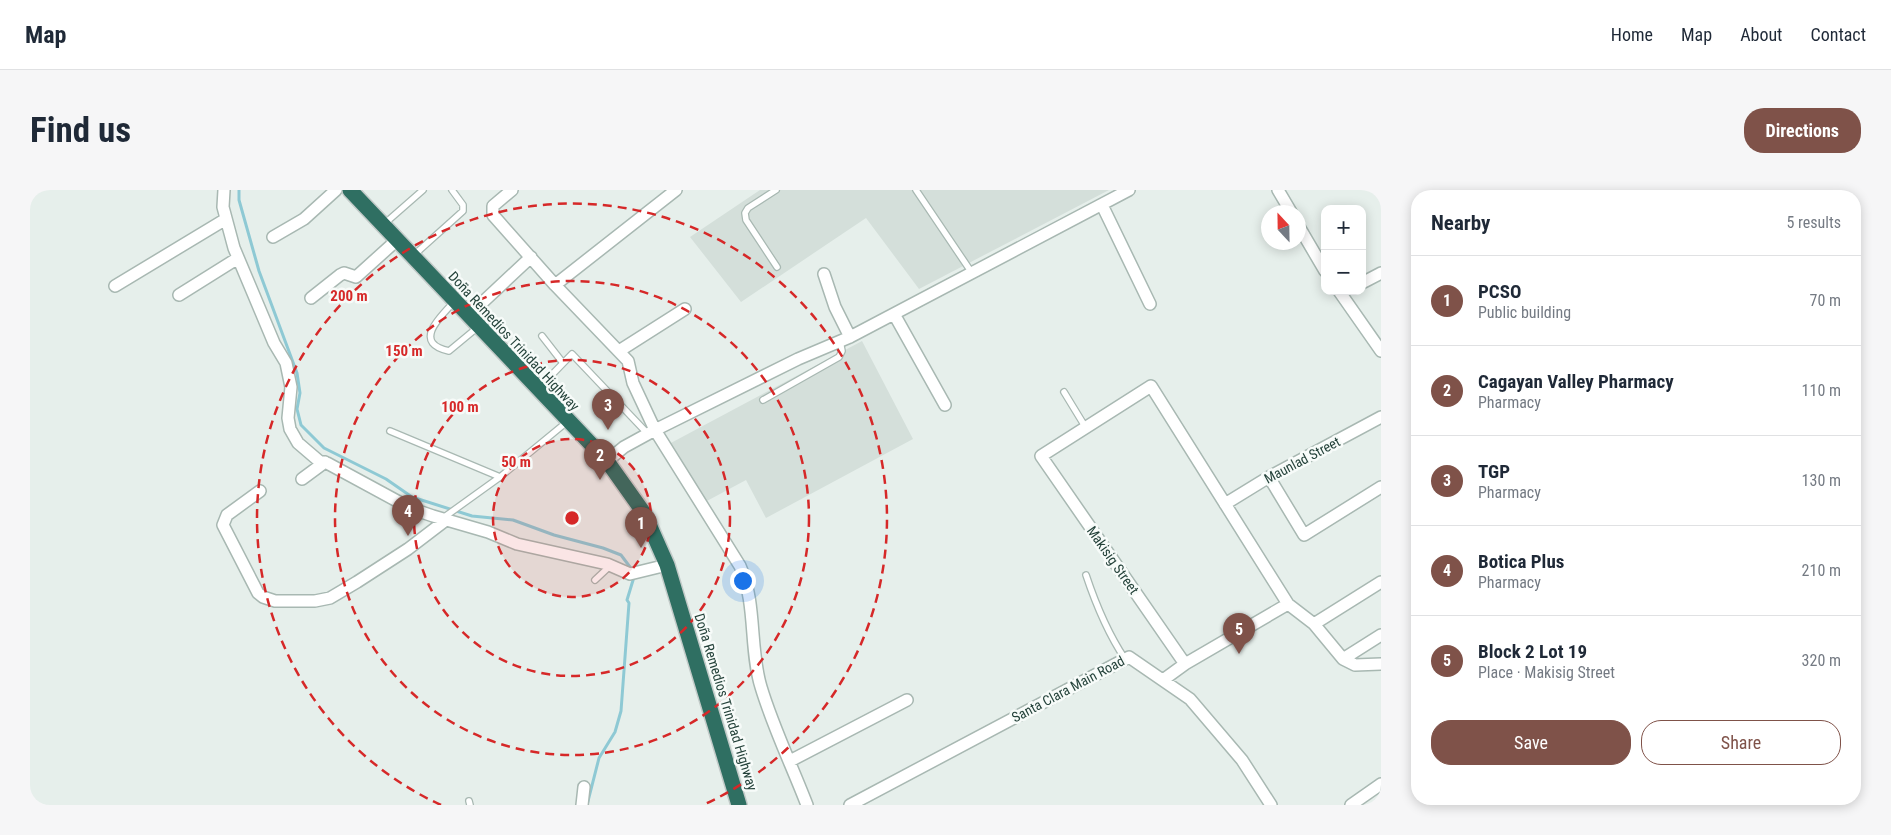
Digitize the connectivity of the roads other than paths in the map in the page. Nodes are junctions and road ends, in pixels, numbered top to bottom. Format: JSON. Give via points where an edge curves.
{"nodes":[{"id":1,"x":224,"y":190,"type":"edge"},
{"id":2,"x":336,"y":190,"type":"edge"},
{"id":3,"x":350,"y":190,"type":"edge"},
{"id":4,"x":423,"y":190,"type":"edge"},
{"id":5,"x":452,"y":190,"type":"edge"},
{"id":6,"x":512,"y":190,"type":"edge"},
{"id":7,"x":676,"y":190,"type":"edge"},
{"id":8,"x":776,"y":190,"type":"edge"},
{"id":9,"x":916,"y":190,"type":"edge"},
{"id":10,"x":1129,"y":190,"type":"edge"},
{"id":11,"x":1278,"y":190,"type":"edge"},
{"id":12,"x":1102,"y":205,"type":"junction"},
{"id":13,"x":1287,"y":205,"type":"edge"},
{"id":14,"x":226,"y":219,"type":"junction"},
{"id":15,"x":383,"y":225,"type":"junction"},
{"id":16,"x":273,"y":237,"type":"dead end"},
{"id":17,"x":1306,"y":239,"type":"edge"},
{"id":18,"x":397,"y":240,"type":"junction"},
{"id":19,"x":412,"y":257,"type":"junction"},
{"id":20,"x":531,"y":257,"type":"junction"},
{"id":21,"x":238,"y":258,"type":"junction"},
{"id":22,"x":1321,"y":264,"type":"edge"},
{"id":23,"x":777,"y":267,"type":"dead end"},
{"id":24,"x":972,"y":273,"type":"junction"},
{"id":25,"x":824,"y":274,"type":"dead end"},
{"id":26,"x":1381,"y":274,"type":"edge"},
{"id":27,"x":1366,"y":281,"type":"edge"},
{"id":28,"x":555,"y":285,"type":"junction"},
{"id":29,"x":115,"y":286,"type":"dead end"},
{"id":30,"x":179,"y":295,"type":"dead end"},
{"id":31,"x":1344,"y":295,"type":"edge"},
{"id":32,"x":311,"y":298,"type":"dead end"},
{"id":33,"x":455,"y":300,"type":"junction"},
{"id":34,"x":1150,"y":304,"type":"dead end"},
{"id":35,"x":685,"y":309,"type":"dead end"},
{"id":36,"x":894,"y":314,"type":"junction"},
{"id":37,"x":474,"y":321,"type":"junction"},
{"id":38,"x":542,"y":336,"type":"dead end"},
{"id":39,"x":845,"y":339,"type":"junction"},
{"id":40,"x":619,"y":351,"type":"junction"},
{"id":41,"x":1381,"y":351,"type":"edge"},
{"id":42,"x":563,"y":363,"type":"junction"},
{"id":43,"x":538,"y":389,"type":"junction"},
{"id":44,"x":1064,"y":392,"type":"dead end"},
{"id":45,"x":764,"y":400,"type":"dead end"},
{"id":46,"x":944,"y":405,"type":"dead end"},
{"id":47,"x":1381,"y":417,"type":"edge"},
{"id":48,"x":568,"y":421,"type":"junction"},
{"id":49,"x":1086,"y":428,"type":"junction"},
{"id":50,"x":390,"y":431,"type":"dead end"},
{"id":51,"x":652,"y":432,"type":"junction"},
{"id":52,"x":608,"y":461,"type":"junction"},
{"id":53,"x":325,"y":462,"type":"junction"},
{"id":54,"x":500,"y":477,"type":"junction"},
{"id":55,"x":1269,"y":477,"type":"junction"},
{"id":56,"x":302,"y":479,"type":"dead end"},
{"id":57,"x":1381,"y":486,"type":"edge"},
{"id":58,"x":260,"y":492,"type":"dead end"},
{"id":59,"x":1225,"y":504,"type":"junction"},
{"id":60,"x":446,"y":517,"type":"junction"},
{"id":61,"x":611,"y":565,"type":"junction"},
{"id":62,"x":667,"y":565,"type":"junction"},
{"id":63,"x":1086,"y":575,"type":"dead end"},
{"id":64,"x":595,"y":580,"type":"dead end"},
{"id":65,"x":1381,"y":582,"type":"edge"},
{"id":66,"x":1288,"y":604,"type":"junction"},
{"id":67,"x":1314,"y":624,"type":"junction"},
{"id":68,"x":1381,"y":635,"type":"edge"},
{"id":69,"x":1125,"y":659,"type":"junction"},
{"id":70,"x":1343,"y":659,"type":"junction"},
{"id":71,"x":1186,"y":664,"type":"junction"},
{"id":72,"x":1381,"y":664,"type":"edge"},
{"id":73,"x":1163,"y":680,"type":"junction"},
{"id":74,"x":907,"y":700,"type":"dead end"},
{"id":75,"x":790,"y":761,"type":"junction"},
{"id":76,"x":1381,"y":784,"type":"edge"},
{"id":77,"x":584,"y":787,"type":"dead end"},
{"id":78,"x":582,"y":805,"type":"edge"},
{"id":79,"x":739,"y":805,"type":"edge"},
{"id":80,"x":807,"y":805,"type":"edge"},
{"id":81,"x":850,"y":805,"type":"edge"},
{"id":82,"x":1271,"y":805,"type":"edge"},
{"id":83,"x":1351,"y":805,"type":"edge"}],
"edges":[{"from":1,"to":14,"type":"street"},
{"from":2,"to":16,"type":"street","via":[[304,219]]},
{"from":3,"to":15,"type":"highway","name":"Doña Remedios Trinidad Highway"},
{"from":4,"to":15,"type":"lane"},
{"from":5,"to":19,"type":"lane","via":[[463,205],[463,211]]},
{"from":6,"to":20,"type":"street","via":[[493,206],[493,215]]},
{"from":7,"to":28,"type":"street"},
{"from":8,"to":23,"type":"lane","via":[[745,213],[746,220]]},
{"from":9,"to":24,"type":"lane"},
{"from":10,"to":12,"type":"street"},
{"from":11,"to":13,"type":"street"},
{"from":12,"to":24,"type":"street"},
{"from":12,"to":34,"type":"street"},
{"from":14,"to":21,"type":"street"},
{"from":14,"to":29,"type":"street"},
{"from":15,"to":18,"type":"highway","name":"Doña Remedios Trinidad Highway"},
{"from":17,"to":22,"type":"street"},
{"from":18,"to":19,"type":"highway","name":"Doña Remedios Trinidad Highway"},
{"from":18,"to":32,"type":"street","via":[[363,273],[356,277],[344,273]]},
{"from":19,"to":33,"type":"highway","name":"Doña Remedios Trinidad Highway"},
{"from":20,"to":28,"type":"street"},
{"from":20,"to":37,"type":"street"},
{"from":21,"to":30,"type":"street"},
{"from":21,"to":53,"type":"street","via":[[274,343],[286,363],[291,386],[290,429],[298,443],[319,461]]},
{"from":24,"to":36,"type":"street"},
{"from":25,"to":39,"type":"street"},
{"from":26,"to":27,"type":"street"},
{"from":28,"to":40,"type":"street"},
{"from":31,"to":41,"type":"street"},
{"from":33,"to":37,"type":"highway","name":"Doña Remedios Trinidad Highway"},
{"from":33,"to":37,"type":"lane","via":[[430,332],[439,348],[450,351]]},
{"from":35,"to":40,"type":"street"},
{"from":36,"to":39,"type":"street"},
{"from":36,"to":46,"type":"street"},
{"from":37,"to":43,"type":"highway","name":"Doña Remedios Trinidad Highway"},
{"from":38,"to":42,"type":"lane"},
{"from":39,"to":45,"type":"lane","via":[[839,358]]},
{"from":39,"to":51,"type":"street"},
{"from":40,"to":51,"type":"street","via":[[628,361]]},
{"from":42,"to":43,"type":"lane"},
{"from":42,"to":51,"type":"lane","via":[[572,354]]},
{"from":43,"to":48,"type":"highway","name":"Doña Remedios Trinidad Highway"},
{"from":44,"to":49,"type":"lane"},
{"from":47,"to":55,"type":"street","name":"Maunlad Street"},
{"from":48,"to":52,"type":"highway","name":"Doña Remedios Trinidad Highway"},
{"from":48,"to":54,"type":"lane"},
{"from":49,"to":59,"type":"street","via":[[1151,386]]},
{"from":49,"to":71,"type":"street","name":"Makisig Street","via":[[1041,456]]},
{"from":50,"to":54,"type":"lane"},
{"from":51,"to":52,"type":"street","via":[[624,447]]},
{"from":51,"to":75,"type":"street","via":[[745,578],[760,686]]},
{"from":52,"to":62,"type":"highway","name":"Doña Remedios Trinidad Highway","via":[[644,513]]},
{"from":53,"to":56,"type":"street"},
{"from":53,"to":60,"type":"street","via":[[410,508]]},
{"from":54,"to":60,"type":"lane"},
{"from":55,"to":57,"type":"street","via":[[1304,535]]},
{"from":55,"to":59,"type":"street","name":"Maunlad Street"},
{"from":58,"to":60,"type":"street","via":[[227,515],[223,525],[258,593],[275,602],[330,598],[408,550]]},
{"from":59,"to":66,"type":"street"},
{"from":60,"to":61,"type":"street","via":[[517,544]]},
{"from":61,"to":62,"type":"street","via":[[634,573]]},
{"from":61,"to":64,"type":"lane"},
{"from":62,"to":79,"type":"highway","name":"Doña Remedios Trinidad Highway"},
{"from":63,"to":69,"type":"lane","via":[[1098,612]]},
{"from":65,"to":67,"type":"street"},
{"from":66,"to":67,"type":"street"},
{"from":66,"to":71,"type":"street"},
{"from":67,"to":70,"type":"street"},
{"from":68,"to":70,"type":"street"},
{"from":69,"to":73,"type":"street","name":"Santa Clara Main Road","via":[[1129,657]]},
{"from":69,"to":81,"type":"street","name":"Santa Clara Main Road"},
{"from":70,"to":72,"type":"street","via":[[1355,665]]},
{"from":71,"to":73,"type":"street"},
{"from":73,"to":82,"type":"street","name":"Santa Clara Main Road","via":[[1190,700],[1242,760]]},
{"from":74,"to":75,"type":"street"},
{"from":75,"to":80,"type":"street"},
{"from":76,"to":83,"type":"street"},
{"from":77,"to":78,"type":"street"}]}
